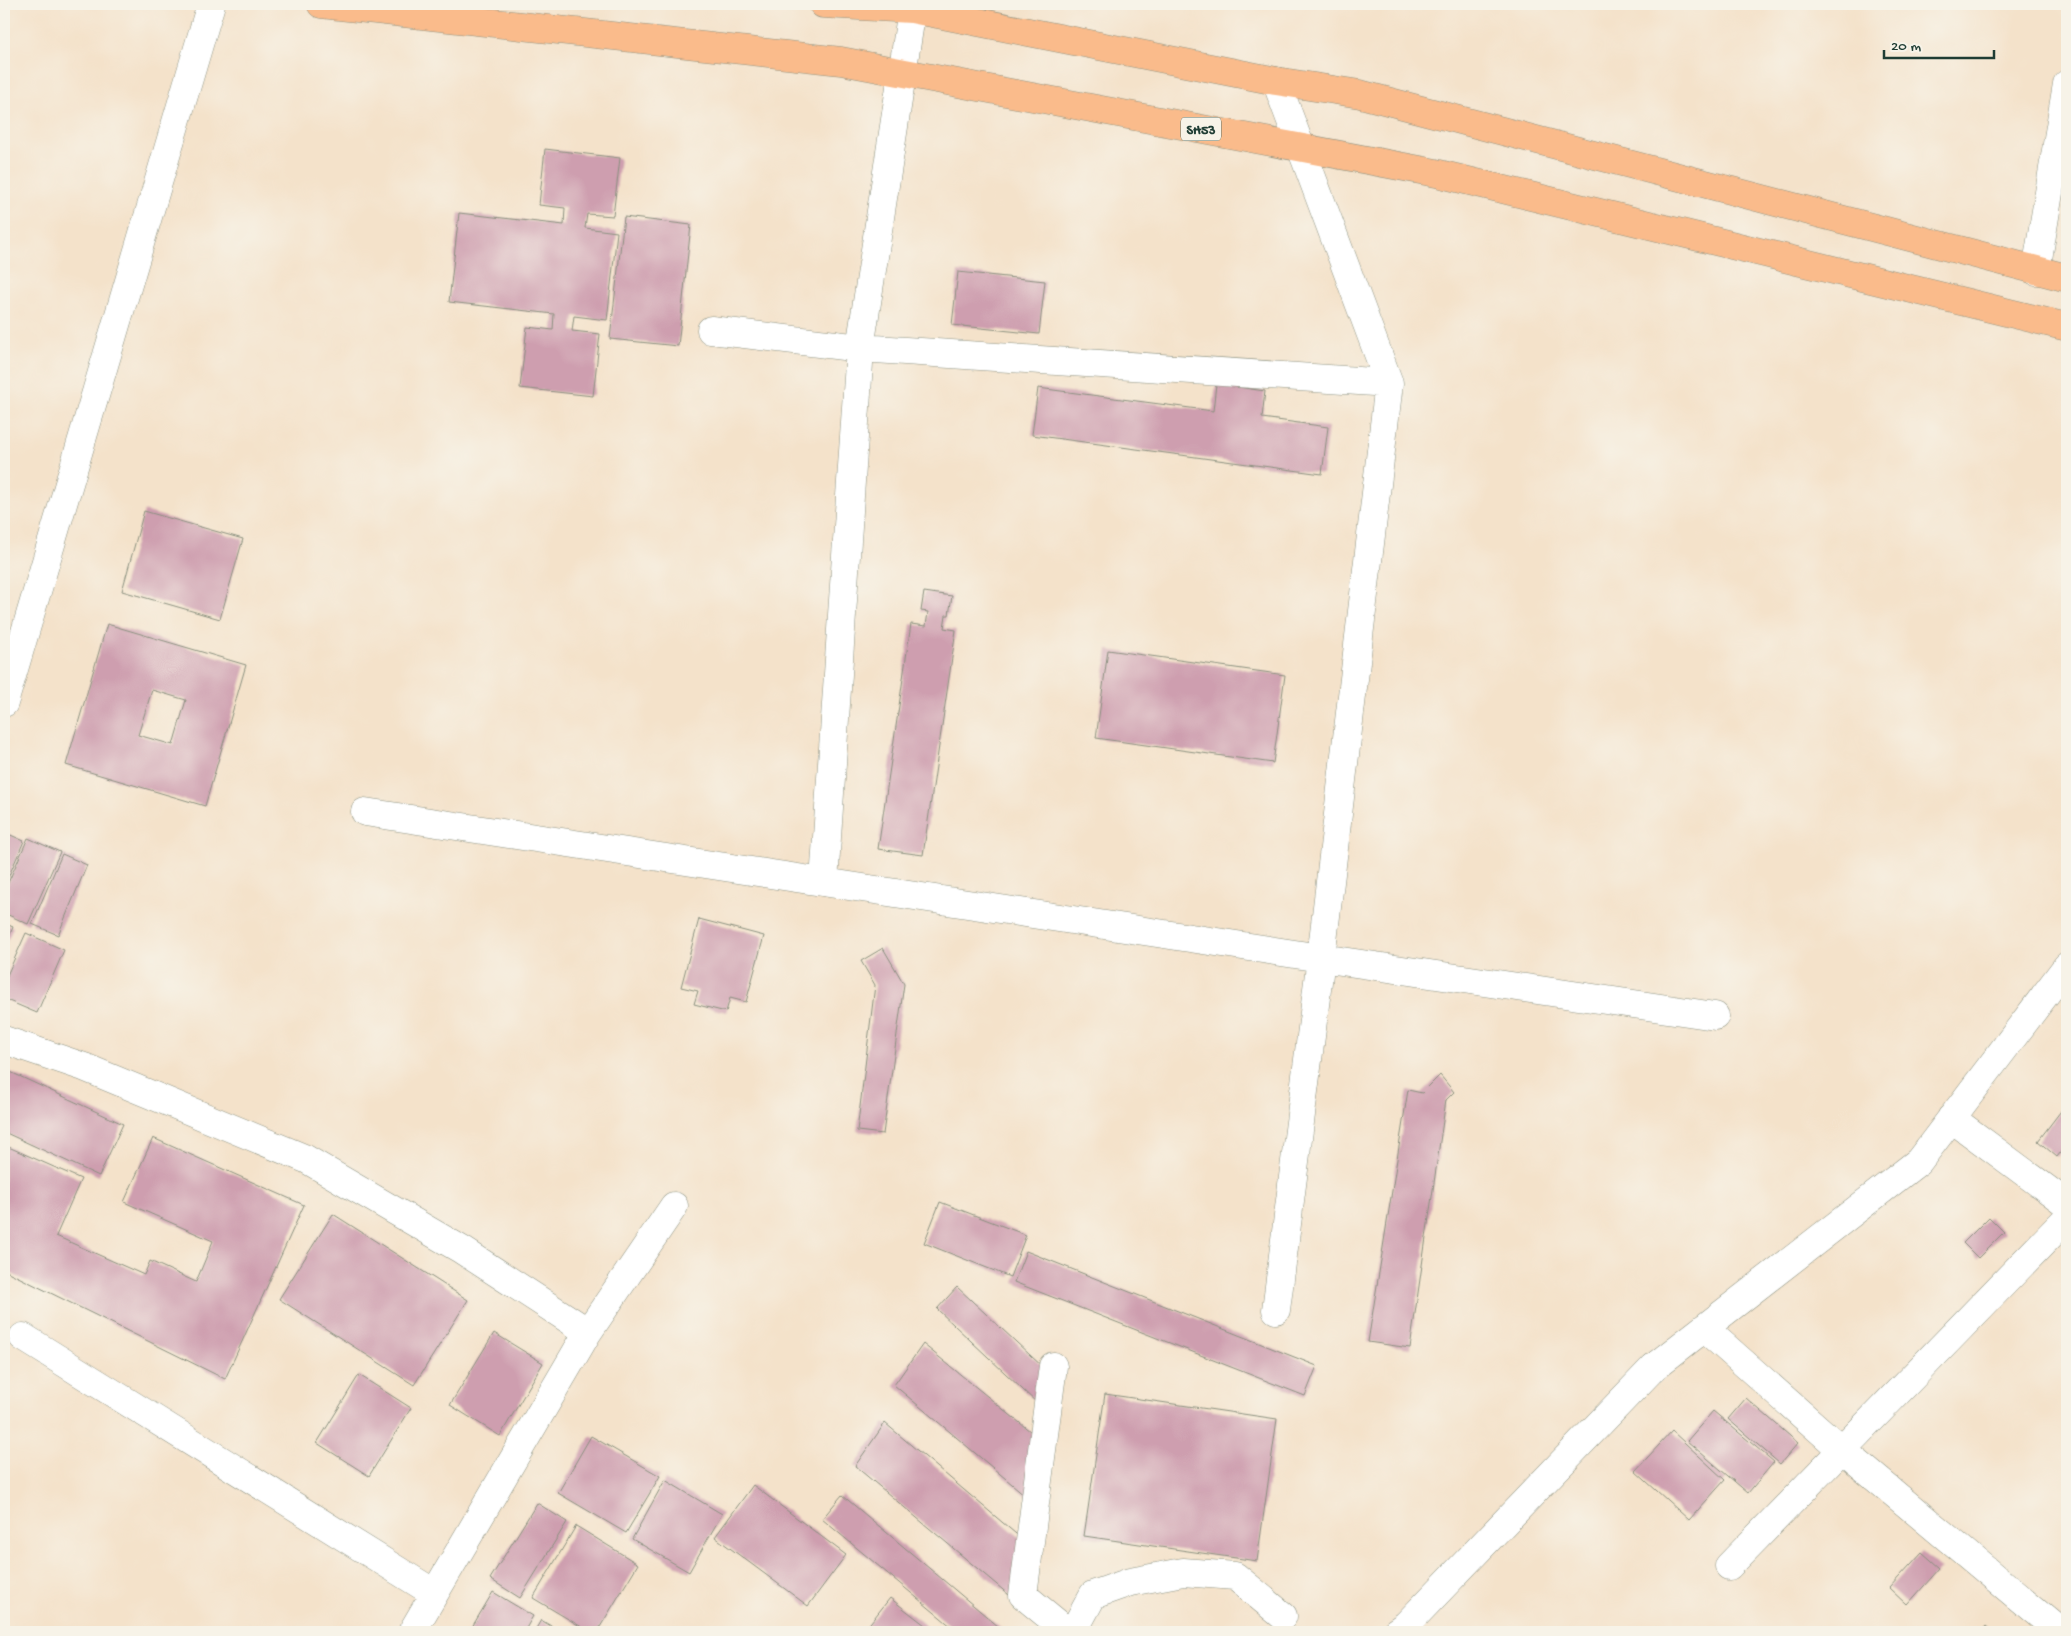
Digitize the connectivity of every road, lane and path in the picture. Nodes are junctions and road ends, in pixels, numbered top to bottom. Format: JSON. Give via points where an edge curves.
{"nodes":[{"id":1,"x":211,"y":4,"type":"edge"},
{"id":2,"x":321,"y":4,"type":"edge"},
{"id":3,"x":823,"y":4,"type":"edge"},
{"id":4,"x":912,"y":9,"type":"junction"},
{"id":5,"x":902,"y":73,"type":"junction"},
{"id":6,"x":1276,"y":81,"type":"junction"},
{"id":7,"x":2067,"y":84,"type":"edge"},
{"id":8,"x":1301,"y":147,"type":"junction"},
{"id":9,"x":2036,"y":271,"type":"junction"},
{"id":10,"x":2067,"y":278,"type":"edge"},
{"id":11,"x":2067,"y":327,"type":"edge"},
{"id":12,"x":711,"y":330,"type":"dead end"},
{"id":13,"x":860,"y":348,"type":"junction"},
{"id":14,"x":1389,"y":383,"type":"junction"},
{"id":15,"x":4,"y":703,"type":"edge"},
{"id":16,"x":365,"y":812,"type":"dead end"},
{"id":17,"x":824,"y":882,"type":"junction"},
{"id":18,"x":1321,"y":958,"type":"junction"},
{"id":19,"x":2067,"y":966,"type":"edge"},
{"id":20,"x":1715,"y":1016,"type":"dead end"},
{"id":21,"x":4,"y":1040,"type":"edge"},
{"id":22,"x":1951,"y":1118,"type":"junction"},
{"id":23,"x":2067,"y":1204,"type":"edge"},
{"id":24,"x":674,"y":1206,"type":"dead end"},
{"id":25,"x":2067,"y":1218,"type":"edge"},
{"id":26,"x":1276,"y":1310,"type":"dead end"},
{"id":27,"x":1704,"y":1328,"type":"junction"},
{"id":28,"x":588,"y":1332,"type":"junction"},
{"id":29,"x":23,"y":1337,"type":"dead end"},
{"id":30,"x":1053,"y":1366,"type":"dead end"},
{"id":31,"x":1842,"y":1450,"type":"junction"},
{"id":32,"x":1729,"y":1566,"type":"dead end"},
{"id":33,"x":434,"y":1593,"type":"junction"},
{"id":34,"x":1283,"y":1616,"type":"dead end"},
{"id":35,"x":412,"y":1632,"type":"edge"},
{"id":36,"x":1068,"y":1632,"type":"edge"},
{"id":37,"x":1073,"y":1632,"type":"edge"},
{"id":38,"x":1396,"y":1632,"type":"edge"},
{"id":39,"x":2060,"y":1632,"type":"edge"}],
"edges":[{"from":1,"to":15,"type":"street"},
{"from":2,"to":5,"type":"main road","number":"SH53","via":[[841,61]]},
{"from":3,"to":4,"type":"main road"},
{"from":4,"to":5,"type":"street"},
{"from":4,"to":6,"type":"main road"},
{"from":5,"to":8,"type":"main road","number":"SH53"},
{"from":5,"to":13,"type":"street"},
{"from":6,"to":8,"type":"street"},
{"from":6,"to":9,"type":"main road","via":[[1360,94]]},
{"from":7,"to":9,"type":"street"},
{"from":8,"to":11,"type":"main road","number":"SH53","via":[[1436,173]]},
{"from":8,"to":14,"type":"street"},
{"from":9,"to":10,"type":"main road"},
{"from":12,"to":13,"type":"street"},
{"from":13,"to":14,"type":"street"},
{"from":13,"to":17,"type":"street"},
{"from":14,"to":18,"type":"street"},
{"from":16,"to":17,"type":"street"},
{"from":17,"to":18,"type":"street"},
{"from":18,"to":20,"type":"street"},
{"from":18,"to":26,"type":"street"},
{"from":19,"to":22,"type":"street"},
{"from":21,"to":28,"type":"street","via":[[84,1067],[306,1159],[462,1250]]},
{"from":22,"to":23,"type":"street"},
{"from":22,"to":27,"type":"street","via":[[1919,1161]]},
{"from":24,"to":28,"type":"street"},
{"from":25,"to":31,"type":"street"},
{"from":27,"to":31,"type":"street"},
{"from":27,"to":38,"type":"street","via":[[1654,1367]]},
{"from":28,"to":33,"type":"street"},
{"from":29,"to":33,"type":"street"},
{"from":30,"to":36,"type":"street","via":[[1023,1595]]},
{"from":31,"to":32,"type":"street"},
{"from":31,"to":39,"type":"street"},
{"from":33,"to":35,"type":"street"},
{"from":34,"to":37,"type":"street","via":[[1234,1576],[1183,1572],[1130,1582],[1093,1595]]}]}
